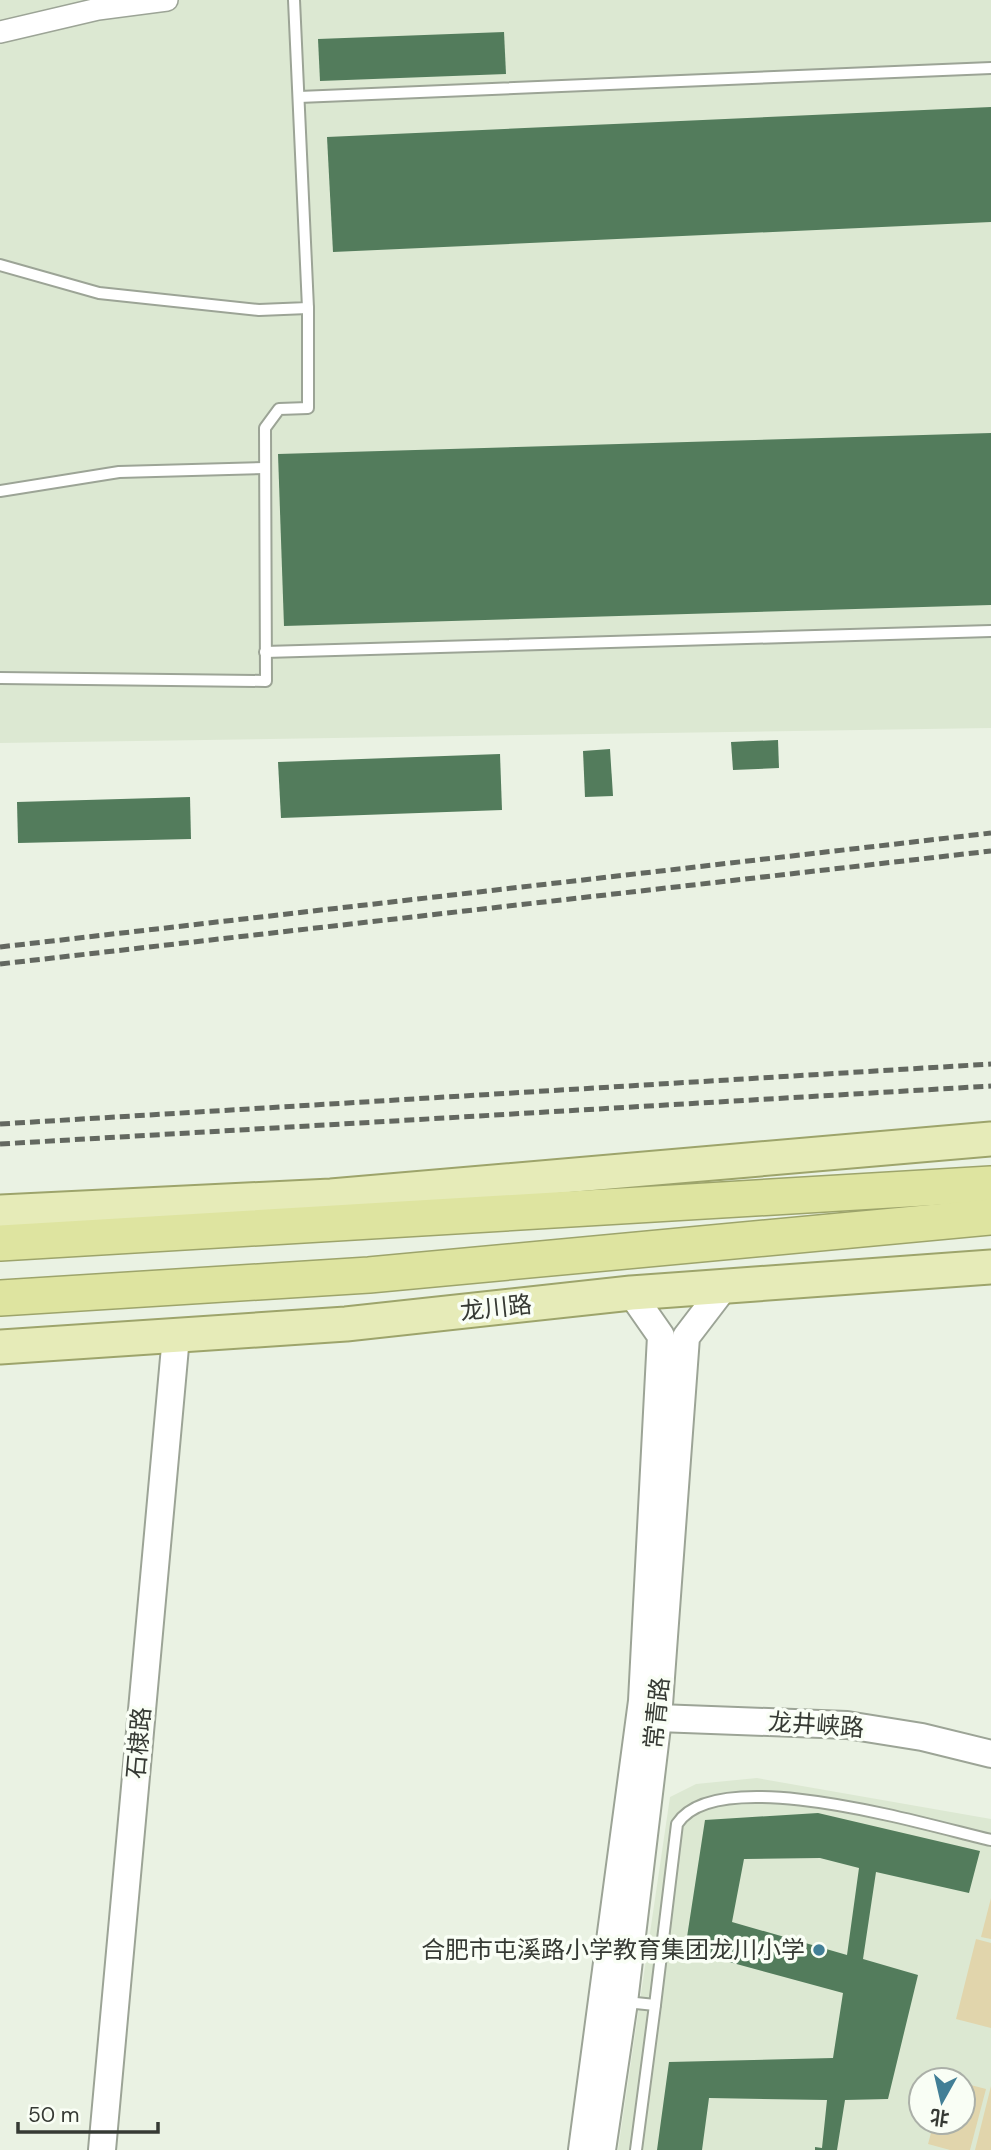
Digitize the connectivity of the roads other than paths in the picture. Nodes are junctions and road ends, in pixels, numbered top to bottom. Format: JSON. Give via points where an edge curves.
{"nodes":[{"id":1,"x":167,"y":0,"type":"edge"},
{"id":2,"x":294,"y":0,"type":"edge"},
{"id":3,"x":0,"y":32,"type":"edge"},
{"id":4,"x":991,"y":68,"type":"edge"},
{"id":5,"x":299,"y":97,"type":"junction"},
{"id":6,"x":0,"y":265,"type":"edge"},
{"id":7,"x":308,"y":308,"type":"junction"},
{"id":8,"x":265,"y":467,"type":"junction"},
{"id":9,"x":0,"y":491,"type":"edge"},
{"id":10,"x":991,"y":631,"type":"edge"},
{"id":11,"x":265,"y":652,"type":"junction"},
{"id":12,"x":0,"y":678,"type":"edge"},
{"id":13,"x":991,"y":1139,"type":"edge"},
{"id":14,"x":991,"y":1184,"type":"edge"},
{"id":15,"x":0,"y":1212,"type":"edge"},
{"id":16,"x":991,"y":1217,"type":"edge"},
{"id":17,"x":0,"y":1243,"type":"edge"},
{"id":18,"x":991,"y":1267,"type":"edge"},
{"id":19,"x":725,"y":1286,"type":"junction"},
{"id":20,"x":631,"y":1293,"type":"junction"},
{"id":21,"x":0,"y":1298,"type":"edge"},
{"id":22,"x":170,"y":1337,"type":"junction"},
{"id":23,"x":0,"y":1347,"type":"edge"},
{"id":24,"x":650,"y":1710,"type":"junction"},
{"id":25,"x":991,"y":1738,"type":"edge"},
{"id":26,"x":991,"y":1754,"type":"edge"},
{"id":27,"x":991,"y":1840,"type":"edge"},
{"id":28,"x":613,"y":2001,"type":"junction"},
{"id":29,"x":655,"y":2005,"type":"junction"},
{"id":30,"x":84,"y":2150,"type":"edge"},
{"id":31,"x":102,"y":2150,"type":"edge"},
{"id":32,"x":582,"y":2150,"type":"edge"},
{"id":33,"x":602,"y":2150,"type":"edge"},
{"id":34,"x":636,"y":2150,"type":"edge"}],
"edges":[{"from":1,"to":3,"type":"street","via":[[98,9]]},
{"from":2,"to":5,"type":"lane"},
{"from":4,"to":5,"type":"lane"},
{"from":5,"to":7,"type":"lane"},
{"from":6,"to":7,"type":"lane","via":[[99,293],[259,310]]},
{"from":7,"to":8,"type":"lane","via":[[308,408],[279,409],[265,428]]},
{"from":8,"to":9,"type":"lane","via":[[119,472]]},
{"from":8,"to":11,"type":"lane"},
{"from":10,"to":11,"type":"lane"},
{"from":11,"to":12,"type":"lane","via":[[266,681]]},
{"from":13,"to":15,"type":"main road","via":[[331,1196]]},
{"from":14,"to":17,"type":"highway"},
{"from":16,"to":21,"type":"highway","name":"龙川路","via":[[369,1275]]},
{"from":18,"to":19,"type":"main road","name":"龙川路"},
{"from":19,"to":20,"type":"main road","name":"龙川路"},
{"from":19,"to":24,"type":"street","name":"常青路","via":[[686,1337]]},
{"from":20,"to":22,"type":"main road","name":"龙川路","via":[[346,1324]]},
{"from":20,"to":24,"type":"street","name":"常青路","via":[[661,1336]]},
{"from":22,"to":23,"type":"main road","name":"龙川路"},
{"from":22,"to":30,"type":"street","name":"石棣路"},
{"from":22,"to":31,"type":"street","name":"石棣路"},
{"from":24,"to":25,"type":"street","name":"龙井峡路","via":[[849,1710]]},
{"from":24,"to":26,"type":"street","name":"龙井峡路","via":[[847,1725]]},
{"from":24,"to":28,"type":"street","name":"常青路"},
{"from":27,"to":29,"type":"lane","via":[[798,1798],[741,1797],[696,1806],[680,1819],[674,1837]]},
{"from":28,"to":29,"type":"lane"},
{"from":28,"to":32,"type":"street","name":"常青路"},
{"from":28,"to":33,"type":"street","name":"常青路"},
{"from":29,"to":34,"type":"lane"}]}
